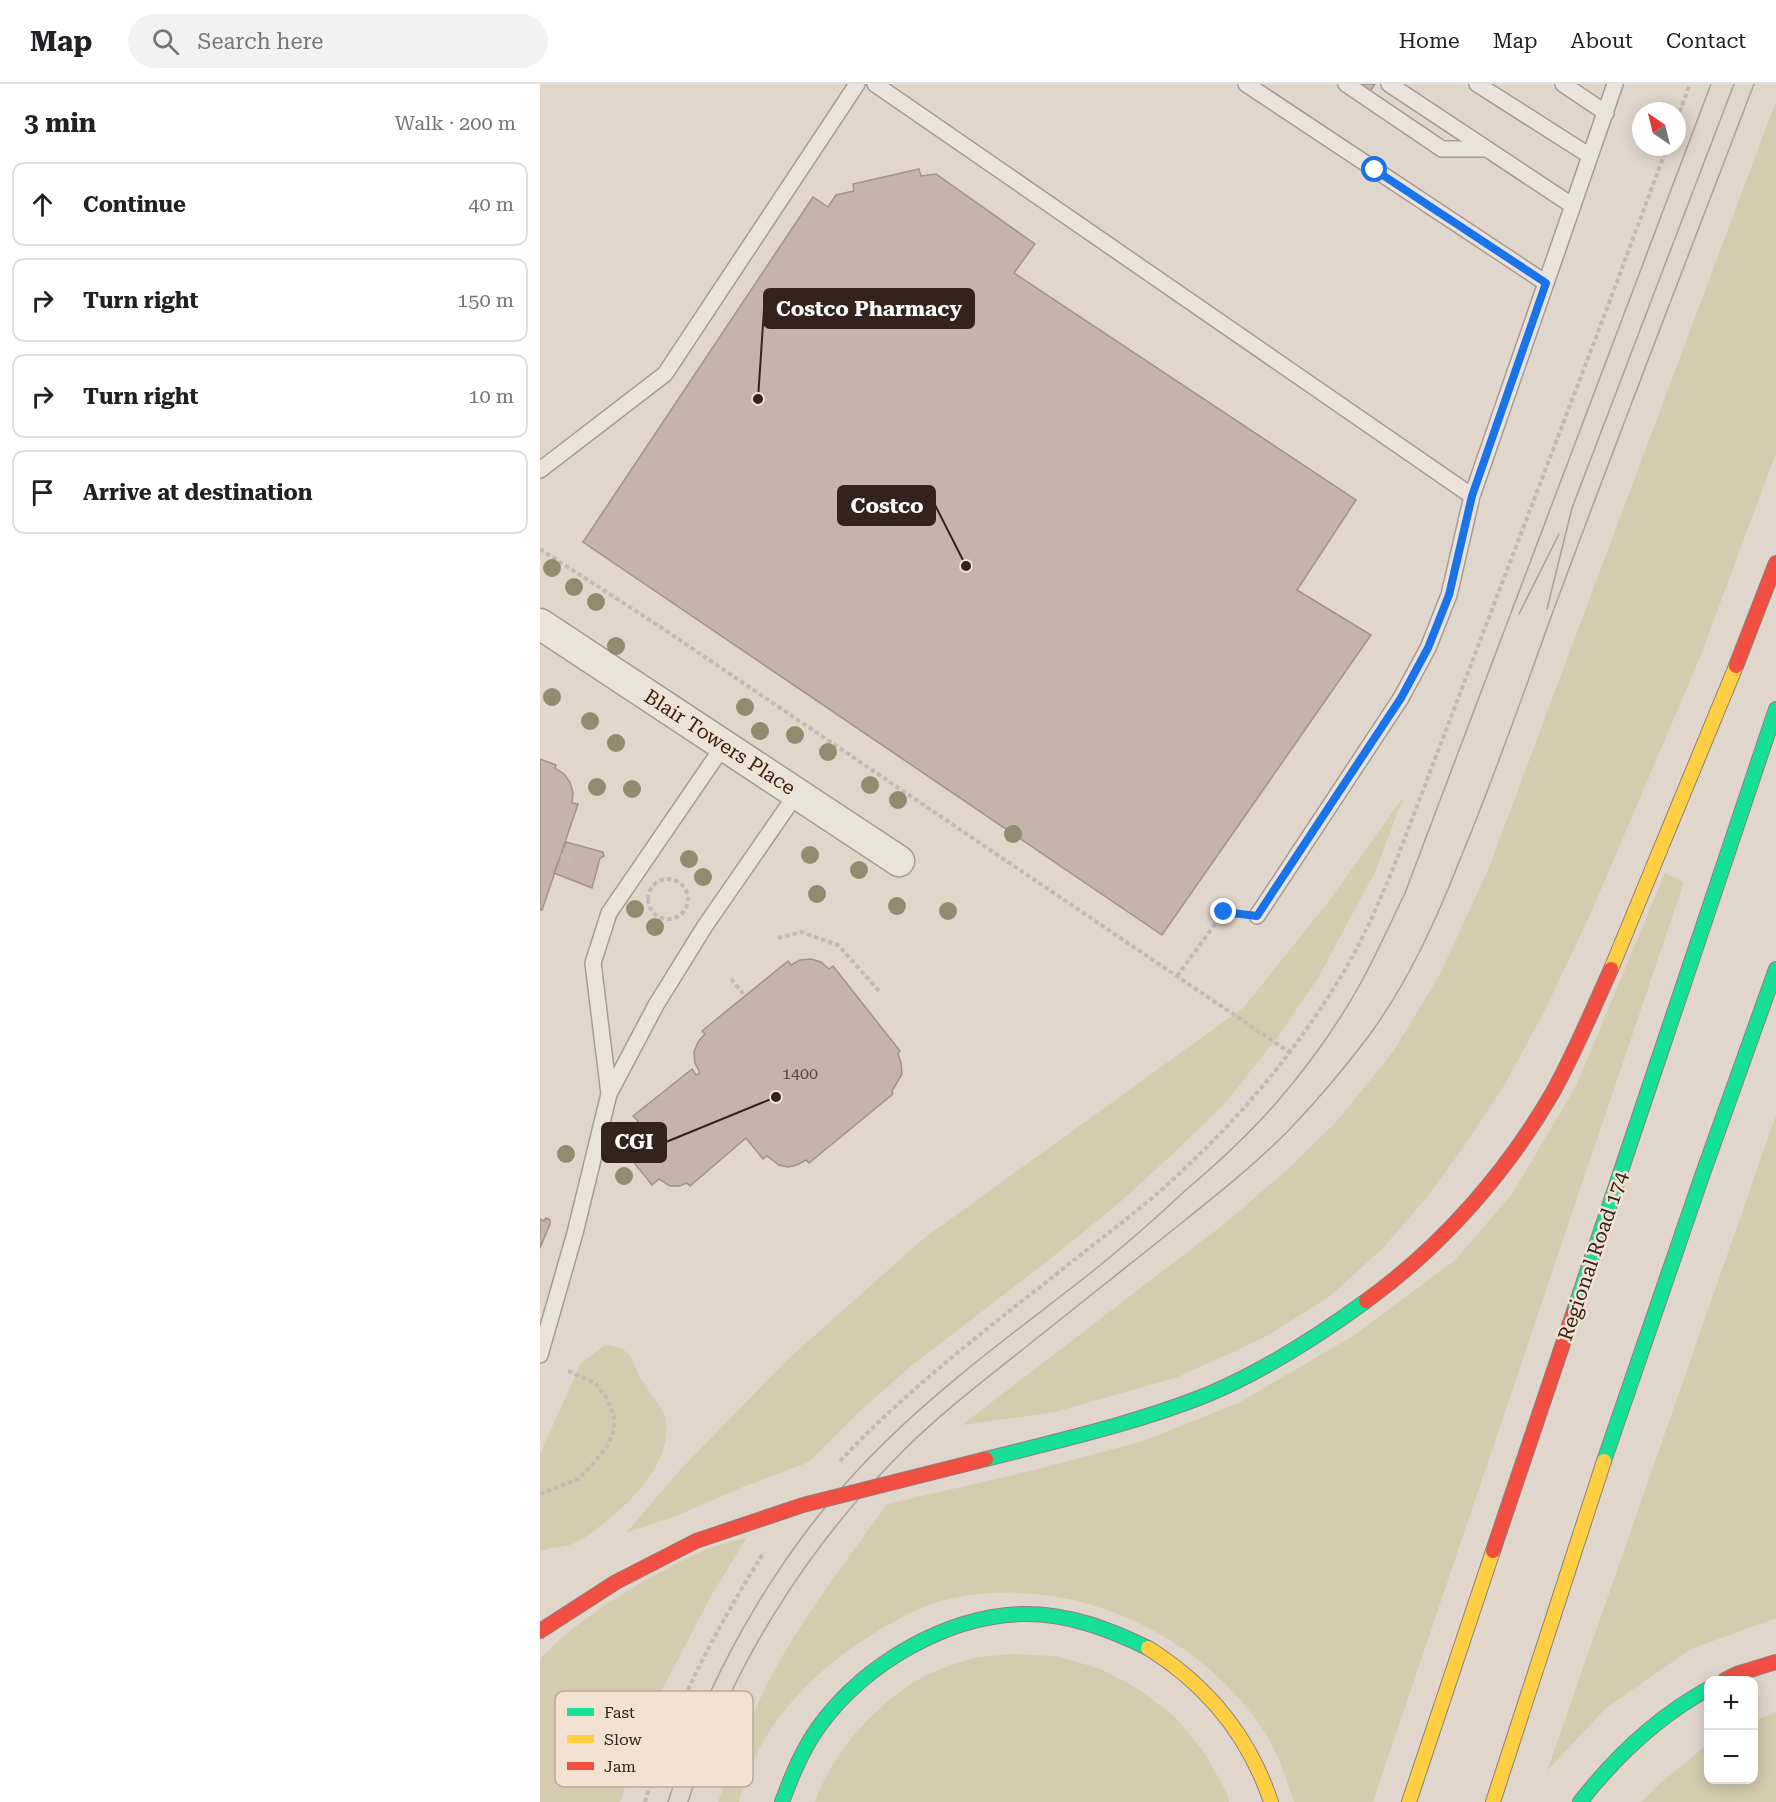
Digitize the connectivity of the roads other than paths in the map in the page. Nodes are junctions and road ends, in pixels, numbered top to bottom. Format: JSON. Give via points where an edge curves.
{"nodes":[{"id":1,"x":856,"y":84,"type":"edge"},
{"id":2,"x":875,"y":84,"type":"edge"},
{"id":3,"x":1246,"y":84,"type":"edge"},
{"id":4,"x":1346,"y":84,"type":"edge"},
{"id":5,"x":1389,"y":84,"type":"edge"},
{"id":6,"x":1477,"y":84,"type":"edge"},
{"id":7,"x":1563,"y":84,"type":"edge"},
{"id":8,"x":1615,"y":84,"type":"edge"},
{"id":9,"x":1606,"y":113,"type":"junction"},
{"id":10,"x":1485,"y":149,"type":"junction"},
{"id":11,"x":1590,"y":156,"type":"junction"},
{"id":12,"x":1573,"y":206,"type":"junction"},
{"id":13,"x":1546,"y":283,"type":"junction"},
{"id":14,"x":540,"y":470,"type":"edge"},
{"id":15,"x":1472,"y":496,"type":"junction"},
{"id":16,"x":1776,"y":563,"type":"edge"},
{"id":17,"x":540,"y":624,"type":"edge"},
{"id":18,"x":1776,"y":709,"type":"edge"},
{"id":19,"x":724,"y":745,"type":"junction"},
{"id":20,"x":797,"y":793,"type":"junction"},
{"id":21,"x":899,"y":861,"type":"dead end"},
{"id":22,"x":1257,"y":916,"type":"road end"},
{"id":23,"x":1776,"y":969,"type":"edge"},
{"id":24,"x":609,"y":1094,"type":"junction"},
{"id":25,"x":540,"y":1354,"type":"edge"},
{"id":26,"x":540,"y":1631,"type":"edge"},
{"id":27,"x":1776,"y":1662,"type":"edge"},
{"id":28,"x":1736,"y":1676,"type":"edge"},
{"id":29,"x":1704,"y":1691,"type":"edge"},
{"id":30,"x":782,"y":1802,"type":"edge"},
{"id":31,"x":1271,"y":1802,"type":"edge"},
{"id":32,"x":1409,"y":1802,"type":"edge"},
{"id":33,"x":1493,"y":1802,"type":"edge"},
{"id":34,"x":1580,"y":1802,"type":"edge"}],
"edges":[{"from":1,"to":14,"type":"lane","via":[[665,374]]},
{"from":2,"to":15,"type":"lane"},
{"from":3,"to":13,"type":"lane"},
{"from":4,"to":10,"type":"lane","via":[[1442,149]]},
{"from":5,"to":10,"type":"lane"},
{"from":6,"to":11,"type":"lane"},
{"from":7,"to":9,"type":"lane"},
{"from":8,"to":9,"type":"lane"},
{"from":9,"to":11,"type":"lane"},
{"from":10,"to":12,"type":"lane"},
{"from":11,"to":12,"type":"lane"},
{"from":12,"to":13,"type":"lane"},
{"from":13,"to":15,"type":"lane"},
{"from":15,"to":22,"type":"lane","via":[[1449,595],[1428,648],[1401,698]]},
{"from":16,"to":26,"type":"highway","bridge":true,"via":[[1596,1004],[1554,1090],[1528,1132],[1467,1210],[1403,1274],[1304,1345],[1201,1398],[986,1459],[842,1493],[740,1525],[696,1541],[614,1581]]},
{"from":17,"to":19,"type":"street","name":"Blair Towers Place"},
{"from":18,"to":32,"type":"highway","name":"Regional Road 174"},
{"from":19,"to":20,"type":"street","name":"Blair Towers Place"},
{"from":19,"to":24,"type":"lane","via":[[609,912],[593,963]]},
{"from":20,"to":21,"type":"street","name":"Blair Towers Place"},
{"from":20,"to":24,"type":"lane","via":[[656,1005]]},
{"from":23,"to":33,"type":"highway","via":[[1578,1537]]},
{"from":24,"to":25,"type":"lane"},
{"from":27,"to":28,"type":"highway"},
{"from":29,"to":34,"type":"highway","via":[[1643,1734]]},
{"from":30,"to":31,"type":"highway","via":[[805,1750],[828,1715],[856,1687],[888,1662],[943,1632],[998,1616],[1022,1614],[1080,1621],[1141,1644],[1168,1661],[1222,1710],[1248,1748]]}]}
